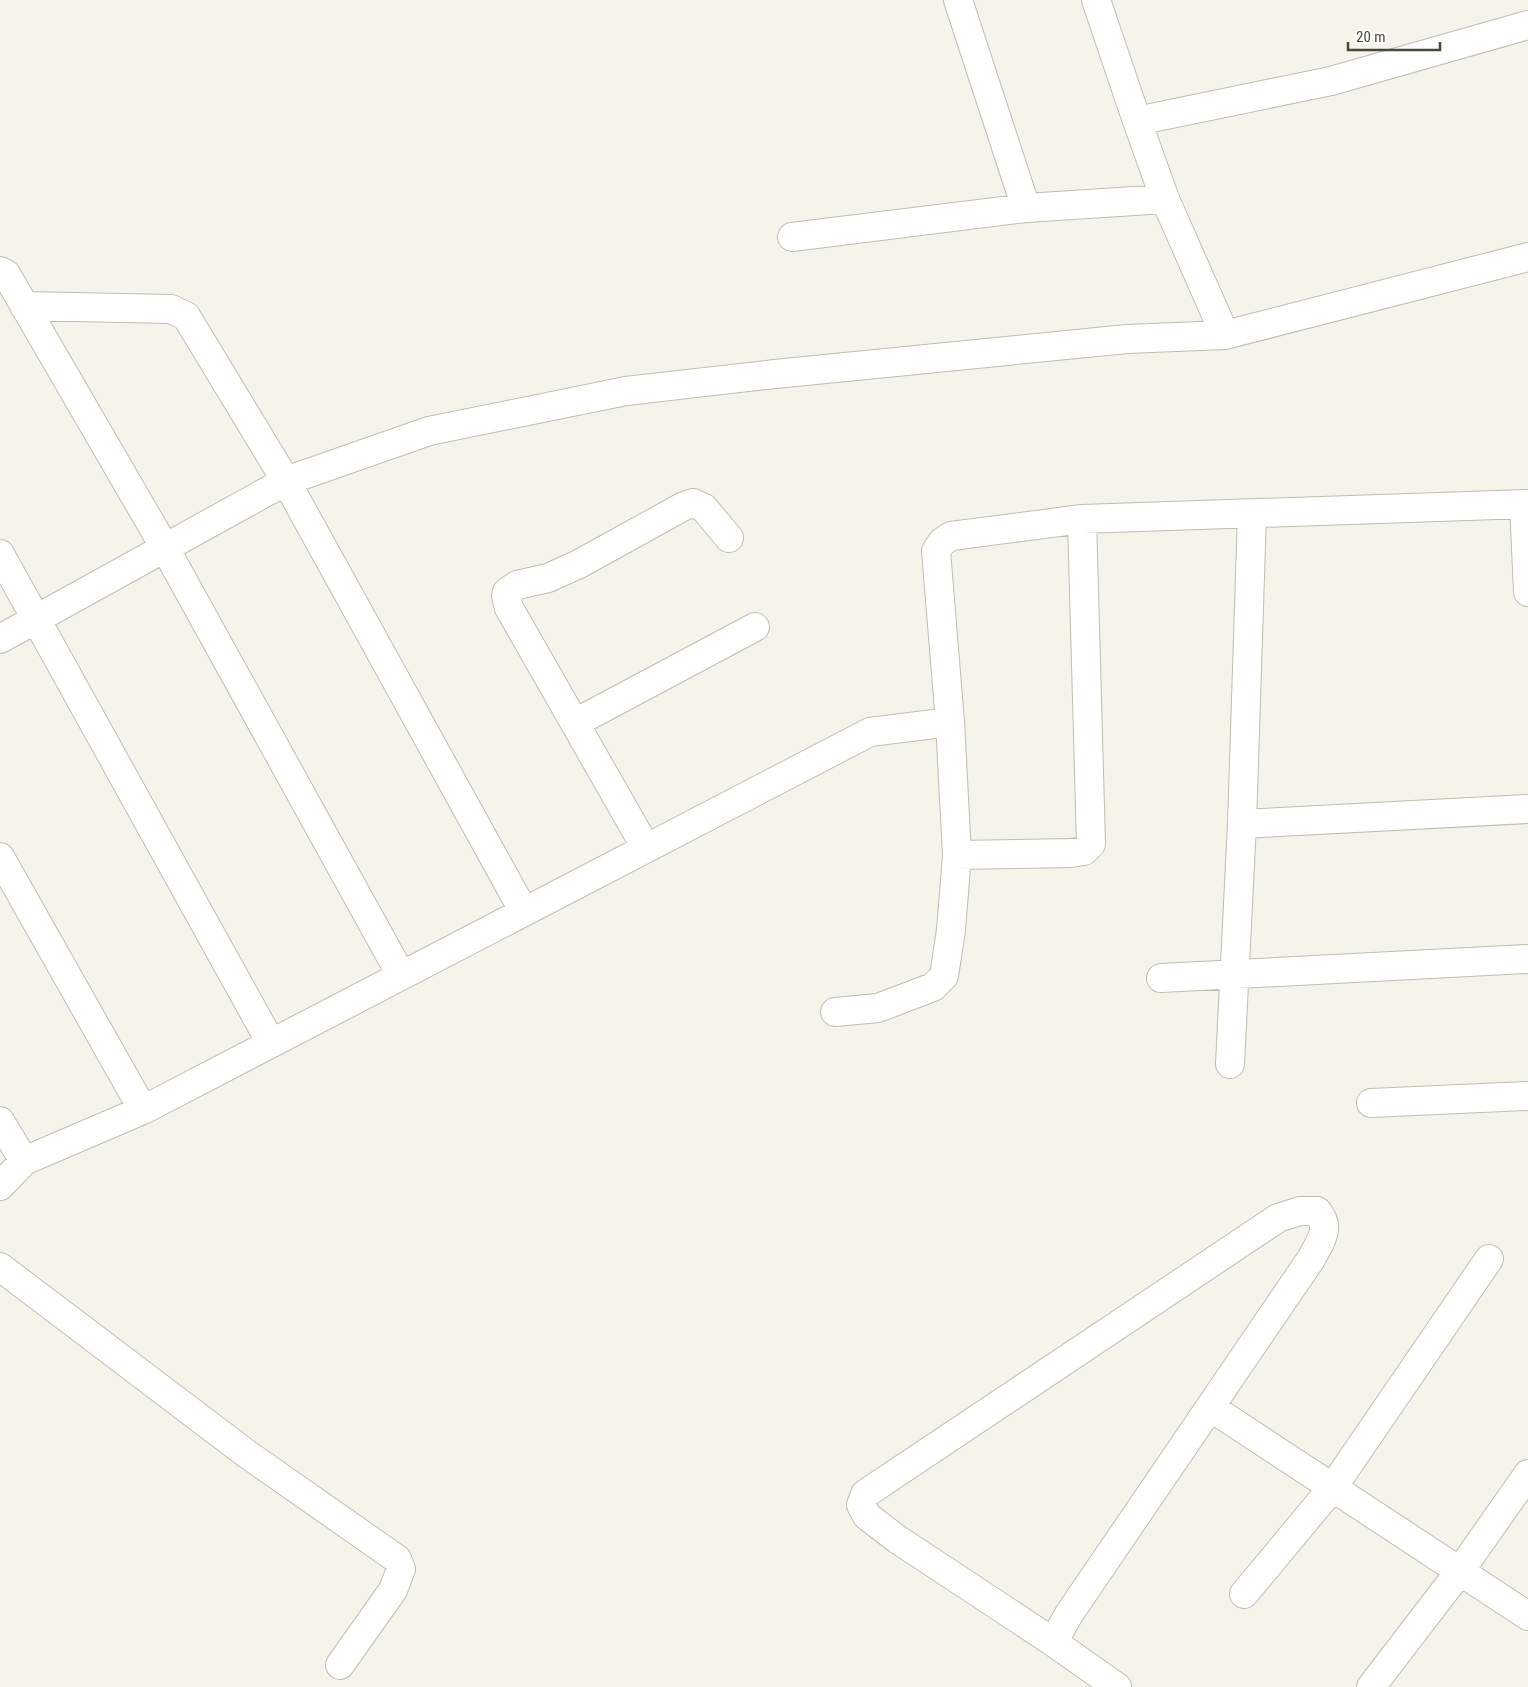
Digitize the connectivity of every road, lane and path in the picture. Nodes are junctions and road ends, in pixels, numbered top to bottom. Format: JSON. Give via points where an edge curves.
{"nodes":[{"id":1,"x":958,"y":0,"type":"edge"},
{"id":2,"x":1096,"y":0,"type":"edge"},
{"id":3,"x":1528,"y":25,"type":"edge"},
{"id":4,"x":1137,"y":121,"type":"junction"},
{"id":5,"x":1165,"y":199,"type":"junction"},
{"id":6,"x":1026,"y":208,"type":"junction"},
{"id":7,"x":792,"y":237,"type":"dead end"},
{"id":8,"x":1528,"y":258,"type":"edge"},
{"id":9,"x":0,"y":271,"type":"edge"},
{"id":10,"x":24,"y":306,"type":"junction"},
{"id":11,"x":1225,"y":335,"type":"junction"},
{"id":12,"x":286,"y":481,"type":"junction"},
{"id":13,"x":1526,"y":504,"type":"edge"},
{"id":14,"x":1252,"y":514,"type":"junction"},
{"id":15,"x":1082,"y":519,"type":"junction"},
{"id":16,"x":729,"y":538,"type":"dead end"},
{"id":17,"x":164,"y":548,"type":"junction"},
{"id":18,"x":0,"y":554,"type":"edge"},
{"id":19,"x":1528,"y":592,"type":"edge"},
{"id":20,"x":36,"y":619,"type":"junction"},
{"id":21,"x":755,"y":627,"type":"dead end"},
{"id":22,"x":0,"y":639,"type":"edge"},
{"id":23,"x":950,"y":722,"type":"junction"},
{"id":24,"x":575,"y":723,"type":"junction"},
{"id":25,"x":1528,"y":810,"type":"edge"},
{"id":26,"x":1242,"y":824,"type":"junction"},
{"id":27,"x":646,"y":848,"type":"junction"},
{"id":28,"x":957,"y":855,"type":"junction"},
{"id":29,"x":0,"y":857,"type":"edge"},
{"id":30,"x":524,"y":912,"type":"junction"},
{"id":31,"x":1528,"y":959,"type":"edge"},
{"id":32,"x":401,"y":975,"type":"junction"},
{"id":33,"x":1234,"y":975,"type":"junction"},
{"id":34,"x":1161,"y":978,"type":"dead end"},
{"id":35,"x":835,"y":1012,"type":"dead end"},
{"id":36,"x":271,"y":1043,"type":"junction"},
{"id":37,"x":1230,"y":1064,"type":"dead end"},
{"id":38,"x":1528,"y":1096,"type":"edge"},
{"id":39,"x":1371,"y":1104,"type":"dead end"},
{"id":40,"x":142,"y":1110,"type":"junction"},
{"id":41,"x":0,"y":1121,"type":"edge"},
{"id":42,"x":24,"y":1161,"type":"junction"},
{"id":43,"x":0,"y":1186,"type":"edge"},
{"id":44,"x":1489,"y":1258,"type":"dead end"},
{"id":45,"x":0,"y":1267,"type":"edge"},
{"id":46,"x":1210,"y":1407,"type":"junction"},
{"id":47,"x":1528,"y":1474,"type":"edge"},
{"id":48,"x":1332,"y":1487,"type":"junction"},
{"id":49,"x":1460,"y":1571,"type":"junction"},
{"id":50,"x":1244,"y":1594,"type":"dead end"},
{"id":51,"x":1528,"y":1616,"type":"edge"},
{"id":52,"x":1054,"y":1642,"type":"junction"},
{"id":53,"x":340,"y":1665,"type":"dead end"},
{"id":54,"x":1117,"y":1687,"type":"edge"},
{"id":55,"x":1371,"y":1687,"type":"edge"}],
"edges":[{"from":1,"to":6,"type":"street"},
{"from":2,"to":4,"type":"street"},
{"from":3,"to":4,"type":"street","via":[[1331,81]]},
{"from":4,"to":5,"type":"street"},
{"from":5,"to":6,"type":"street"},
{"from":5,"to":11,"type":"street"},
{"from":6,"to":7,"type":"street"},
{"from":8,"to":11,"type":"street"},
{"from":9,"to":10,"type":"street","via":[[6,274]]},
{"from":10,"to":12,"type":"street","via":[[172,309],[186,316]]},
{"from":10,"to":17,"type":"street"},
{"from":11,"to":12,"type":"street","via":[[1127,339],[626,390],[429,431]]},
{"from":12,"to":17,"type":"street"},
{"from":12,"to":30,"type":"street"},
{"from":13,"to":14,"type":"street"},
{"from":13,"to":19,"type":"street"},
{"from":14,"to":15,"type":"street"},
{"from":14,"to":26,"type":"street"},
{"from":15,"to":23,"type":"street","via":[[952,536],[936,551]]},
{"from":15,"to":28,"type":"street","via":[[1091,844],[1084,851],[1071,853]]},
{"from":16,"to":24,"type":"street","via":[[704,508],[693,504],[684,506],[579,564],[548,578],[517,585],[507,592],[509,608]]},
{"from":17,"to":20,"type":"street"},
{"from":17,"to":32,"type":"street"},
{"from":18,"to":20,"type":"street"},
{"from":20,"to":22,"type":"street"},
{"from":20,"to":36,"type":"street"},
{"from":21,"to":24,"type":"street"},
{"from":23,"to":27,"type":"street","via":[[870,732]]},
{"from":23,"to":28,"type":"street"},
{"from":24,"to":27,"type":"street"},
{"from":25,"to":26,"type":"street"},
{"from":26,"to":33,"type":"street"},
{"from":27,"to":30,"type":"street"},
{"from":28,"to":35,"type":"street","via":[[944,976],[932,987],[878,1008]]},
{"from":29,"to":40,"type":"street"},
{"from":30,"to":32,"type":"street"},
{"from":31,"to":33,"type":"street"},
{"from":32,"to":36,"type":"street"},
{"from":33,"to":34,"type":"street"},
{"from":33,"to":37,"type":"street"},
{"from":36,"to":40,"type":"street"},
{"from":38,"to":39,"type":"street"},
{"from":40,"to":42,"type":"street"},
{"from":41,"to":42,"type":"street"},
{"from":42,"to":43,"type":"street"},
{"from":44,"to":48,"type":"street"},
{"from":45,"to":53,"type":"street","via":[[248,1454],[397,1559],[401,1569],[393,1590]]},
{"from":46,"to":48,"type":"street"},
{"from":46,"to":52,"type":"street","via":[[1069,1614]]},
{"from":46,"to":52,"type":"street","via":[[1311,1258],[1325,1230],[1322,1217],[1317,1212],[1300,1210],[1278,1218],[864,1494],[861,1505],[866,1516]]},
{"from":47,"to":49,"type":"street"},
{"from":48,"to":49,"type":"street"},
{"from":48,"to":50,"type":"street"},
{"from":49,"to":51,"type":"street"},
{"from":49,"to":55,"type":"street"},
{"from":52,"to":54,"type":"street"}]}
